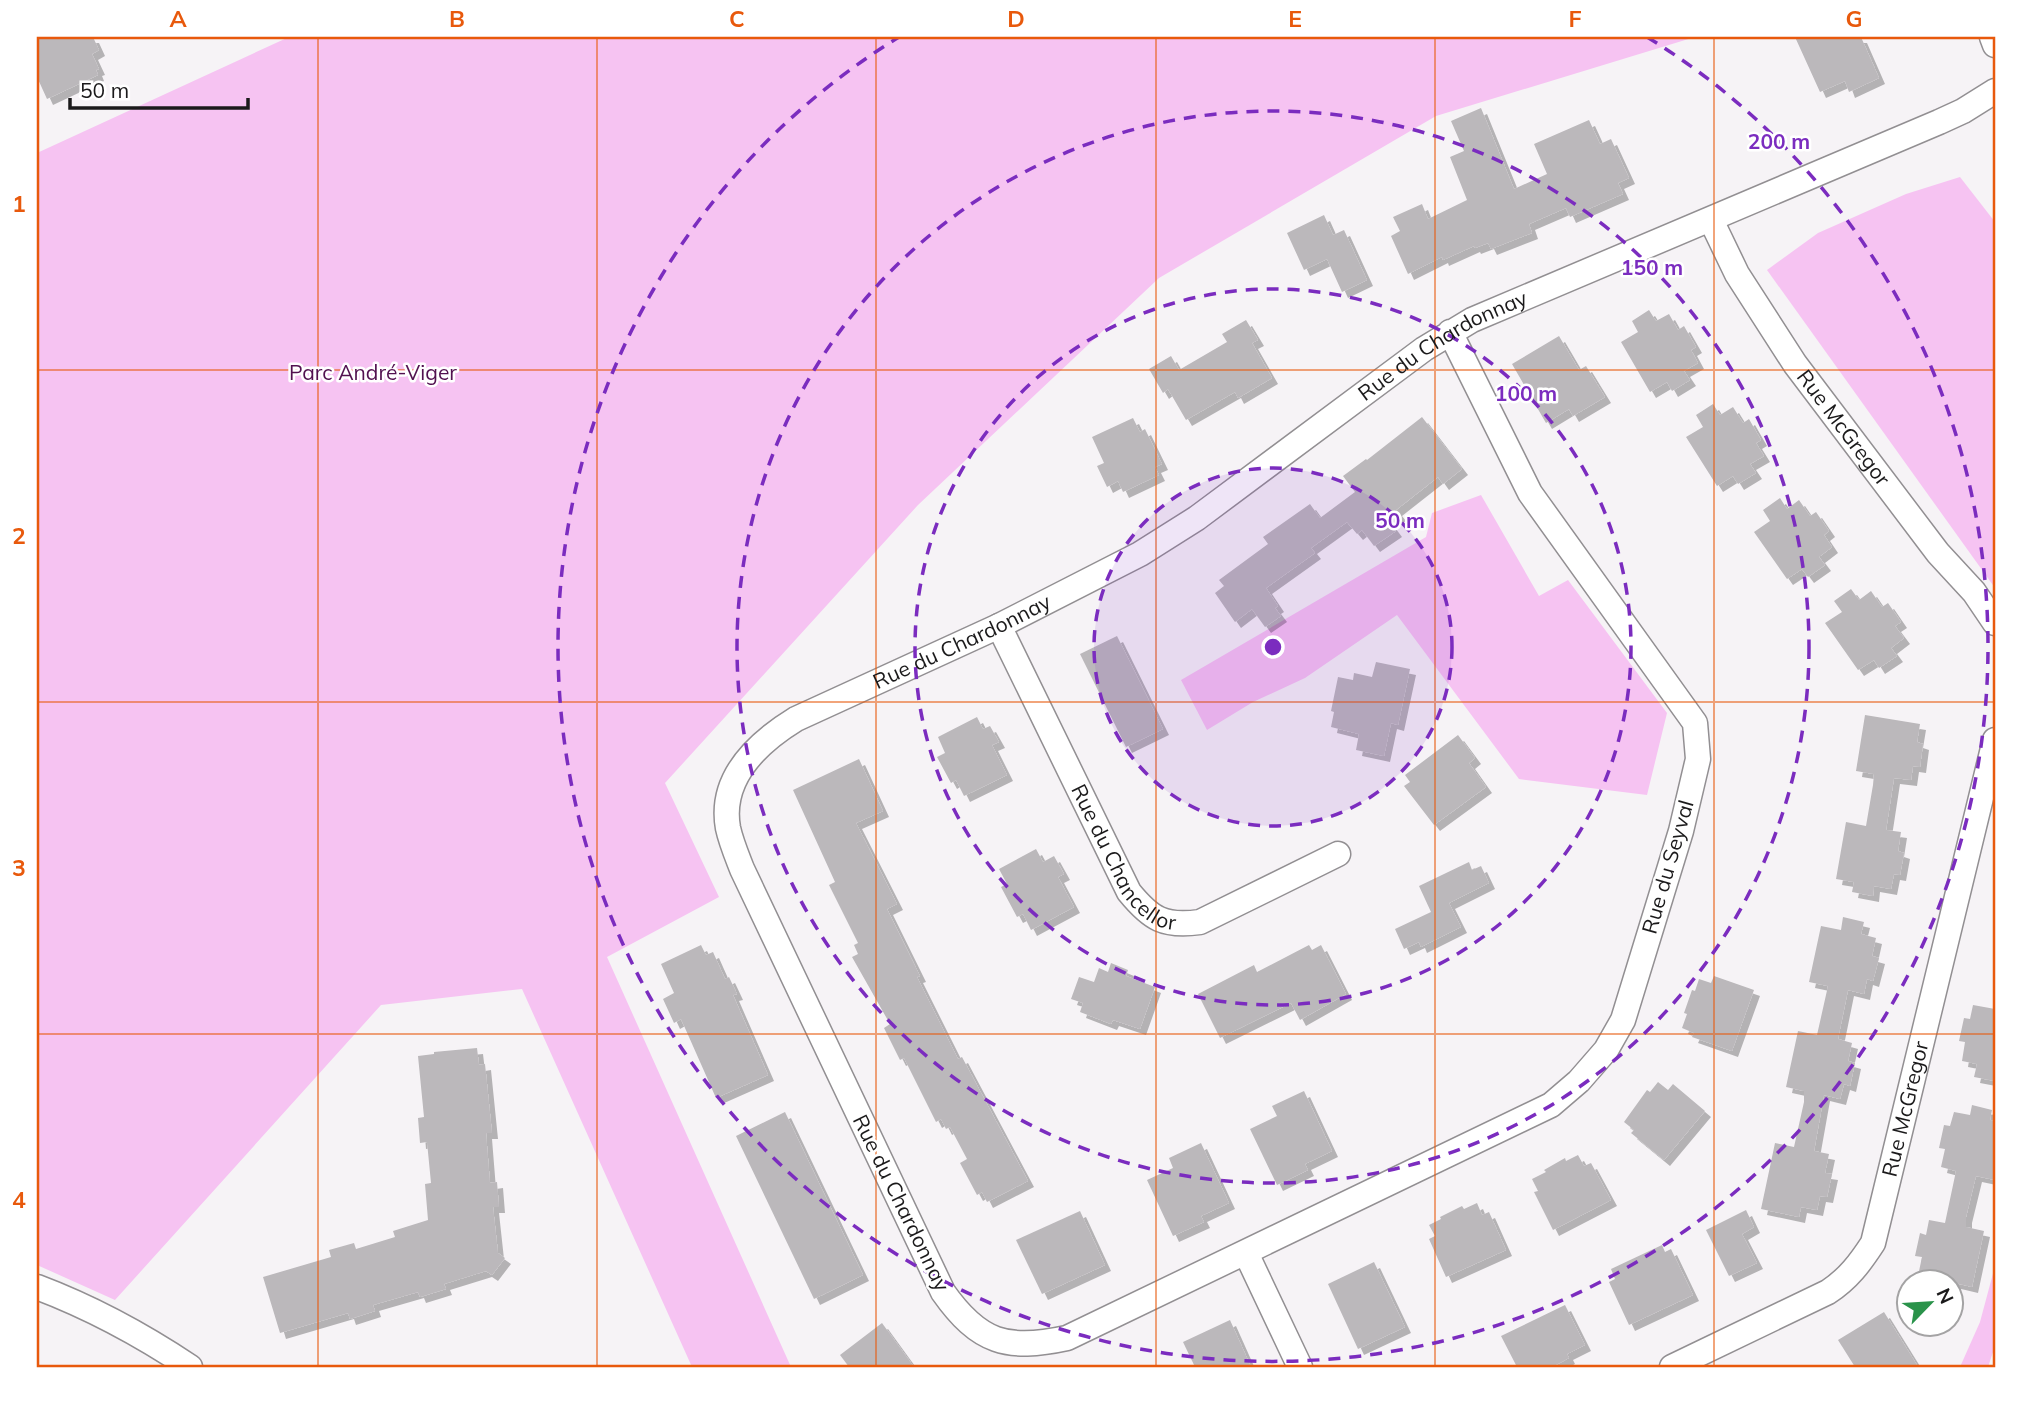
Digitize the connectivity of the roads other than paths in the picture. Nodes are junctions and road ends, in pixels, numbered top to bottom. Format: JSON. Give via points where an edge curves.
{"nodes":[{"id":1,"x":1992,"y":37,"type":"edge"},
{"id":2,"x":1995,"y":45,"type":"edge"},
{"id":3,"x":1995,"y":92,"type":"edge"},
{"id":4,"x":1711,"y":220,"type":"junction"},
{"id":5,"x":1450,"y":332,"type":"junction"},
{"id":6,"x":1995,"y":623,"type":"edge"},
{"id":7,"x":999,"y":626,"type":"junction"},
{"id":8,"x":1995,"y":740,"type":"edge"},
{"id":9,"x":1338,"y":854,"type":"dead end"},
{"id":10,"x":1246,"y":1253,"type":"junction"},
{"id":11,"x":37,"y":1287,"type":"edge"},
{"id":12,"x":190,"y":1367,"type":"edge"},
{"id":13,"x":1300,"y":1367,"type":"edge"},
{"id":14,"x":1672,"y":1367,"type":"edge"}],
"edges":[{"from":1,"to":2,"type":"street"},
{"from":3,"to":4,"type":"street","name":"Rue du Chardonnay","via":[[1951,116]]},
{"from":4,"to":5,"type":"street","name":"Rue du Chardonnay"},
{"from":4,"to":6,"type":"street","name":"Rue McGregor","via":[[1737,274],[1795,364]]},
{"from":5,"to":7,"type":"street","name":"Rue du Chardonnay","via":[[1170,536]]},
{"from":5,"to":10,"type":"street","name":"Rue du Seyval","via":[[1530,493],[1695,723],[1698,759],[1681,831],[1623,1020],[1606,1050],[1579,1081],[1551,1105]]},
{"from":7,"to":9,"type":"street","name":"Rue du Chancellor","via":[[1129,892],[1145,912],[1163,922],[1200,922]]},
{"from":7,"to":10,"type":"street","name":"Rue du Chardonnay","via":[[796,719],[761,743],[739,771],[727,802],[727,825],[742,869],[929,1266],[961,1317],[982,1333],[1010,1344],[1036,1345],[1067,1338]]},
{"from":8,"to":14,"type":"street","name":"Rue McGregor","via":[[1873,1243],[1859,1266],[1828,1292]]},
{"from":10,"to":13,"type":"street"},
{"from":11,"to":12,"type":"street","via":[[143,1337]]}]}
